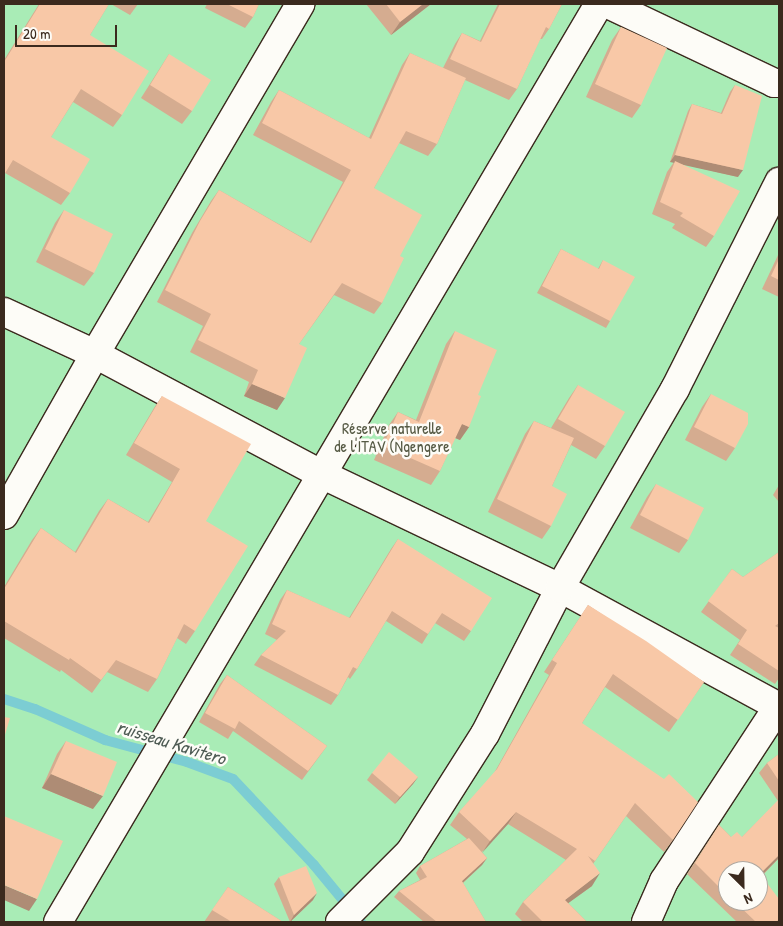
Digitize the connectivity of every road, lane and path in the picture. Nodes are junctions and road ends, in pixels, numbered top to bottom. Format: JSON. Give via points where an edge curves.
{"nodes":[{"id":1,"x":300,"y":4,"type":"edge"},
{"id":2,"x":599,"y":4,"type":"edge"},
{"id":3,"x":608,"y":4,"type":"edge"},
{"id":4,"x":779,"y":83,"type":"edge"},
{"id":5,"x":779,"y":182,"type":"edge"},
{"id":6,"x":4,"y":312,"type":"edge"},
{"id":7,"x":95,"y":354,"type":"junction"},
{"id":8,"x":321,"y":474,"type":"junction"},
{"id":9,"x":4,"y":515,"type":"edge"},
{"id":10,"x":560,"y":588,"type":"junction"},
{"id":11,"x":779,"y":706,"type":"edge"},
{"id":12,"x":58,"y":922,"type":"edge"},
{"id":13,"x":340,"y":922,"type":"edge"},
{"id":14,"x":646,"y":922,"type":"edge"}],
"edges":[{"from":1,"to":7,"type":"street"},
{"from":2,"to":8,"type":"street"},
{"from":3,"to":4,"type":"street"},
{"from":5,"to":10,"type":"street","via":[[675,389]]},
{"from":6,"to":7,"type":"street"},
{"from":7,"to":8,"type":"street"},
{"from":7,"to":9,"type":"street"},
{"from":8,"to":10,"type":"street"},
{"from":8,"to":12,"type":"street"},
{"from":10,"to":11,"type":"street"},
{"from":10,"to":13,"type":"street","via":[[485,734],[410,852]]},
{"from":11,"to":14,"type":"street","via":[[664,882]]}]}
